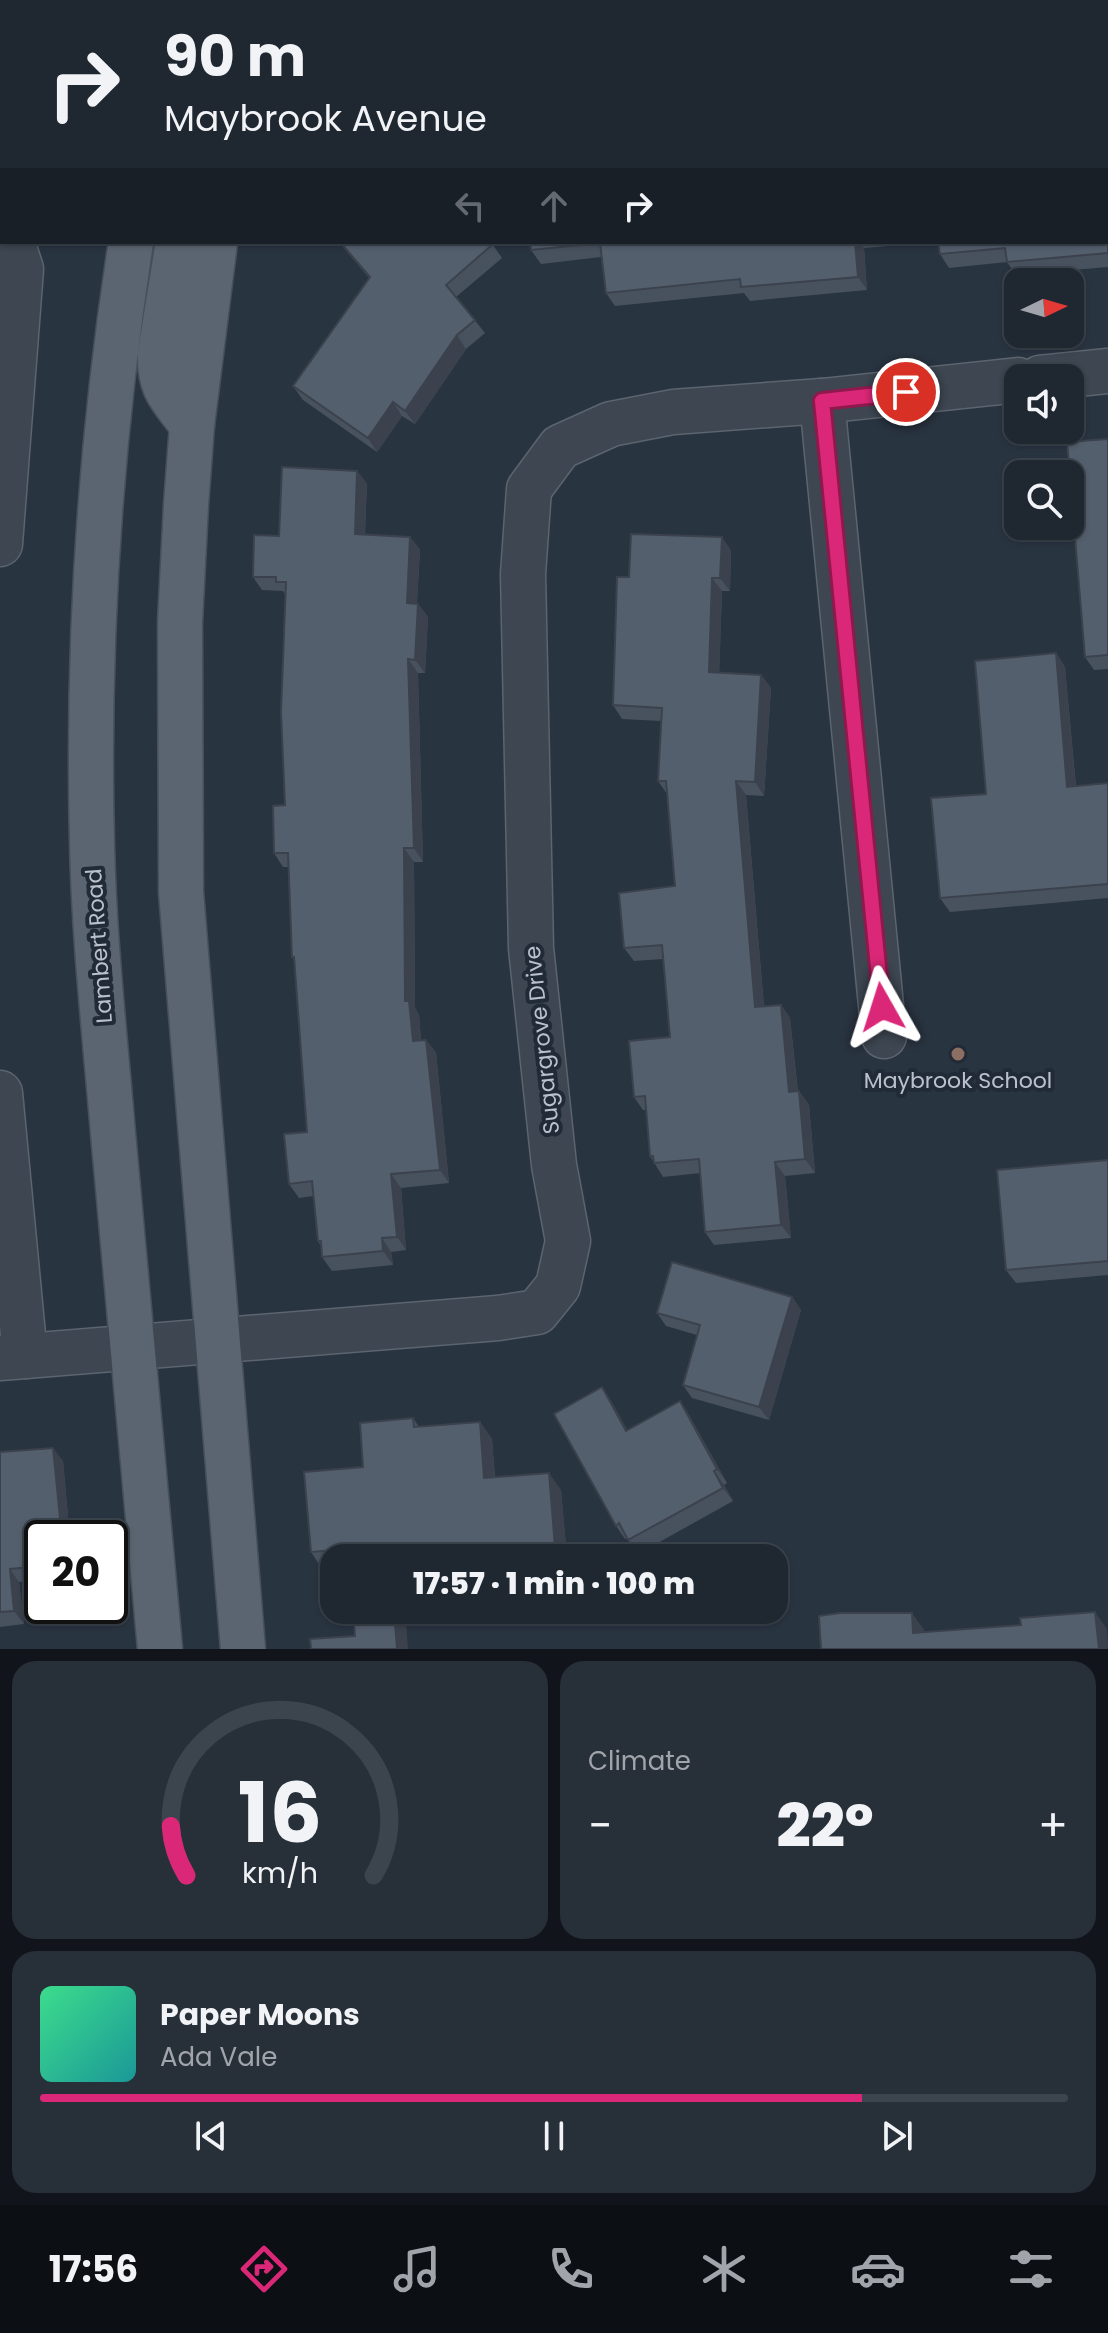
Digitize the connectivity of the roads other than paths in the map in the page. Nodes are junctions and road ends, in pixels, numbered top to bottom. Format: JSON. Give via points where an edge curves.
{"nodes":[{"id":1,"x":13,"y":244,"type":"edge"},
{"id":2,"x":131,"y":244,"type":"edge"},
{"id":3,"x":178,"y":244,"type":"edge"},
{"id":4,"x":215,"y":244,"type":"edge"},
{"id":5,"x":1108,"y":371,"type":"edge"},
{"id":6,"x":1084,"y":373,"type":"edge"},
{"id":7,"x":1004,"y":382,"type":"edge"},
{"id":8,"x":822,"y":401,"type":"junction"},
{"id":9,"x":192,"y":425,"type":"junction"},
{"id":10,"x":0,"y":544,"type":"edge"},
{"id":11,"x":884,"y":1036,"type":"dead end"},
{"id":12,"x":0,"y":1093,"type":"edge"},
{"id":13,"x":216,"y":1340,"type":"junction"},
{"id":14,"x":131,"y":1346,"type":"junction"},
{"id":15,"x":12,"y":1357,"type":"edge"},
{"id":16,"x":160,"y":1649,"type":"edge"},
{"id":17,"x":243,"y":1649,"type":"edge"}],
"edges":[{"from":1,"to":10,"type":"street","via":[[21,269]]},
{"from":2,"to":14,"type":"main road","name":"Lambert Road","via":[[98,518],[91,693],[92,846]]},
{"from":3,"to":9,"type":"main road","via":[[160,370],[161,382]]},
{"from":4,"to":9,"type":"main road"},
{"from":5,"to":6,"type":"street"},
{"from":7,"to":8,"type":"street"},
{"from":8,"to":11,"type":"street"},
{"from":8,"to":13,"type":"street","name":"Sugargrove Drive","via":[[673,412],[611,424],[560,447],[529,489],[523,574],[531,948],[554,1165],[568,1241],[558,1286],[537,1312]]},
{"from":9,"to":13,"type":"main road","via":[[180,622],[181,892]]},
{"from":12,"to":15,"type":"street"},
{"from":13,"to":14,"type":"street","name":"Sugargrove Drive"},
{"from":13,"to":17,"type":"main road"},
{"from":14,"to":15,"type":"street","name":"Sugargrove Drive"},
{"from":14,"to":16,"type":"main road","name":"Lambert Road"}]}
